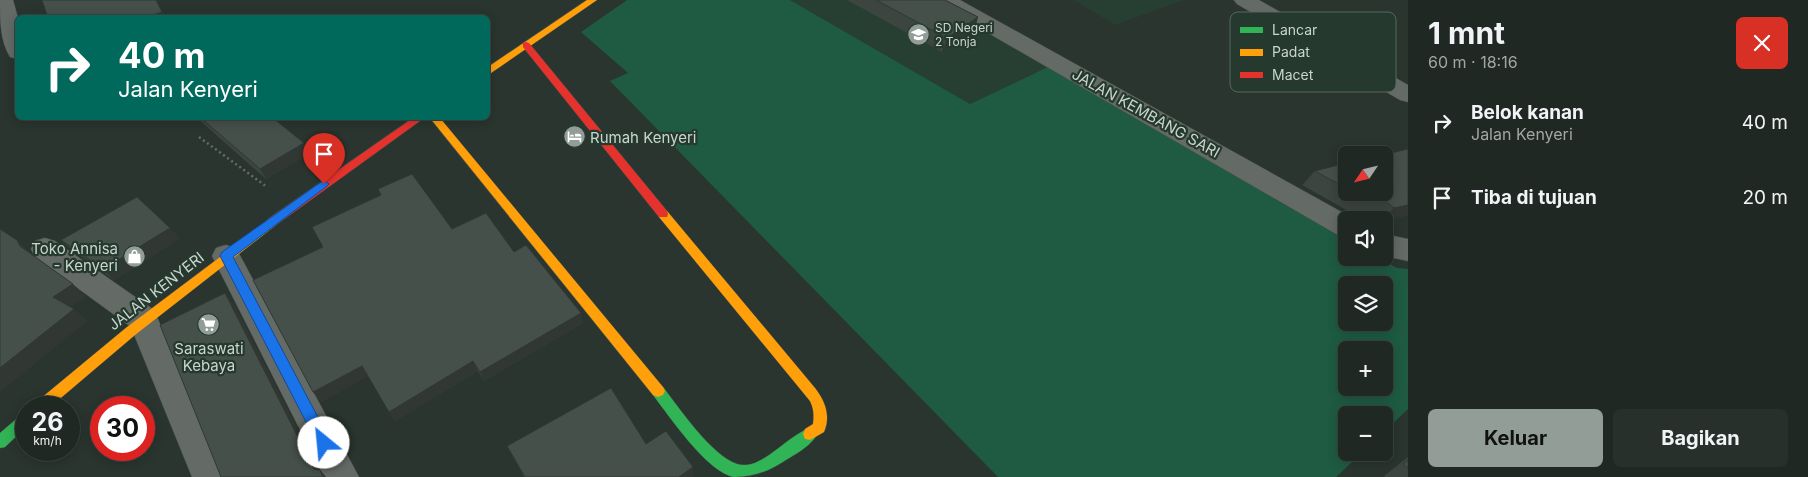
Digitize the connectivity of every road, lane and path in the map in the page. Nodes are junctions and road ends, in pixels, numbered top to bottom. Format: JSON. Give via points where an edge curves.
{"nodes":[{"id":1,"x":3,"y":0,"type":"edge"},
{"id":2,"x":593,"y":0,"type":"edge"},
{"id":3,"x":946,"y":0,"type":"edge"},
{"id":4,"x":1244,"y":0,"type":"edge"},
{"id":5,"x":1265,"y":12,"type":"edge"},
{"id":6,"x":15,"y":42,"type":"edge"},
{"id":7,"x":526,"y":45,"type":"junction"},
{"id":8,"x":490,"y":70,"type":"edge"},
{"id":9,"x":1396,"y":88,"type":"edge"},
{"id":10,"x":1408,"y":95,"type":"edge"},
{"id":11,"x":416,"y":120,"type":"edge"},
{"id":12,"x":437,"y":120,"type":"edge"},
{"id":13,"x":199,"y":137,"type":"dead end"},
{"id":14,"x":292,"y":206,"type":"junction"},
{"id":15,"x":1338,"y":221,"type":"edge"},
{"id":16,"x":1393,"y":247,"type":"edge"},
{"id":17,"x":44,"y":249,"type":"dead end"},
{"id":18,"x":1408,"y":250,"type":"edge"},
{"id":19,"x":226,"y":256,"type":"junction"},
{"id":20,"x":143,"y":319,"type":"junction"},
{"id":21,"x":53,"y":396,"type":"edge"},
{"id":22,"x":15,"y":428,"type":"edge"},
{"id":23,"x":0,"y":442,"type":"edge"},
{"id":24,"x":210,"y":477,"type":"edge"},
{"id":25,"x":342,"y":477,"type":"edge"}],
"edges":[{"from":1,"to":6,"type":"street"},
{"from":2,"to":7,"type":"street"},
{"from":3,"to":15,"type":"street","name":"JALAN KEMBANG SARI"},
{"from":4,"to":5,"type":"street"},
{"from":7,"to":8,"type":"street"},
{"from":7,"to":12,"type":"street","via":[[802,380],[819,404],[822,416],[819,428],[755,471],[739,473],[719,462]]},
{"from":9,"to":10,"type":"street"},
{"from":11,"to":14,"type":"street","name":"JALAN KENYERI"},
{"from":13,"to":14,"type":"path"},
{"from":14,"to":19,"type":"street","name":"JALAN KENYERI"},
{"from":16,"to":18,"type":"street"},
{"from":17,"to":20,"type":"street"},
{"from":19,"to":20,"type":"street","name":"JALAN KENYERI"},
{"from":19,"to":25,"type":"street"},
{"from":20,"to":21,"type":"street","name":"JALAN KENYERI"},
{"from":20,"to":24,"type":"street"},
{"from":22,"to":23,"type":"street"}]}
